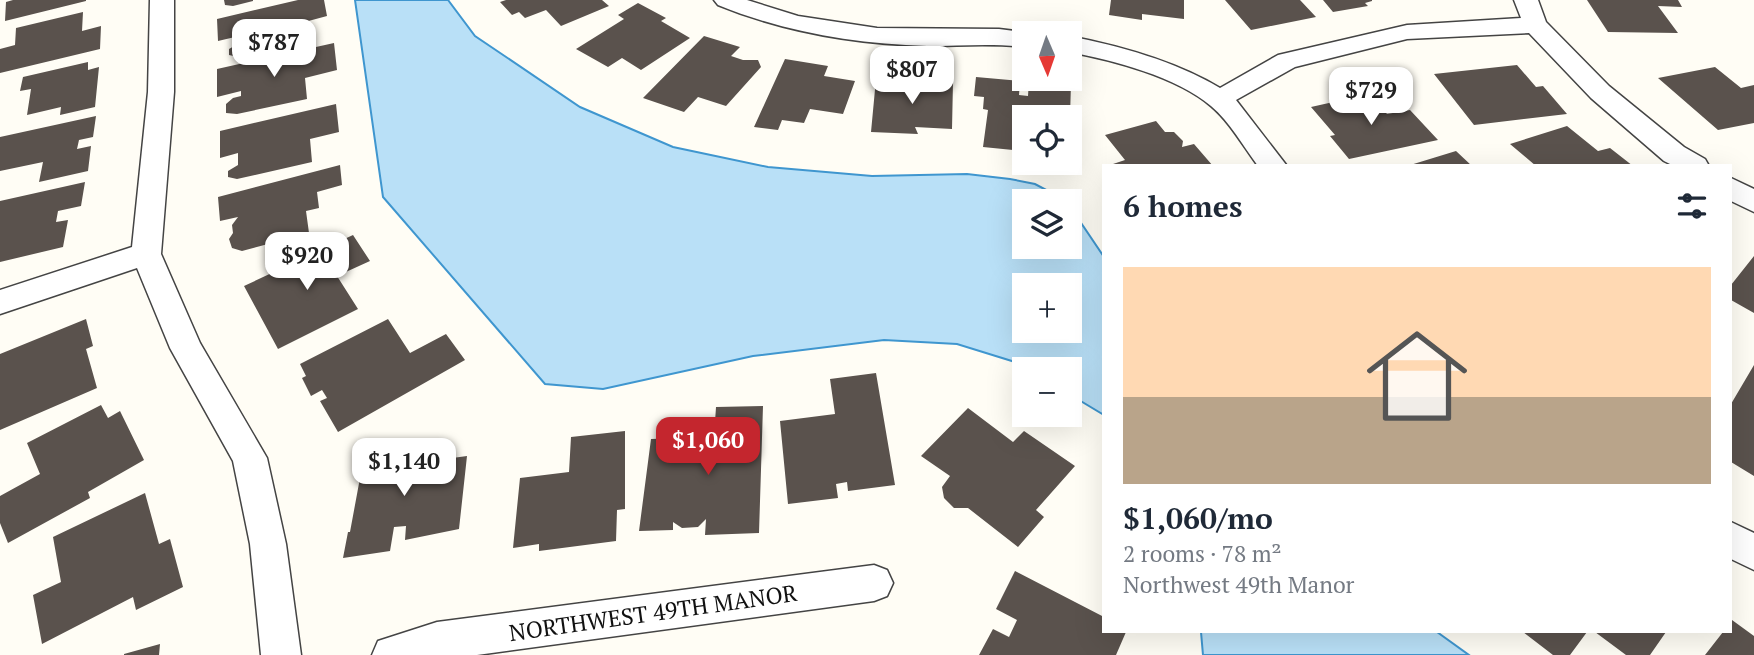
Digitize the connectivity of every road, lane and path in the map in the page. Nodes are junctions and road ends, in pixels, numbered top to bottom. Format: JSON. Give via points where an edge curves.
{"nodes":[{"id":1,"x":162,"y":0,"type":"edge"},
{"id":2,"x":726,"y":0,"type":"edge"},
{"id":3,"x":1526,"y":0,"type":"edge"},
{"id":4,"x":1535,"y":25,"type":"junction"},
{"id":5,"x":1012,"y":38,"type":"edge"},
{"id":6,"x":1082,"y":46,"type":"edge"},
{"id":7,"x":1219,"y":99,"type":"junction"},
{"id":8,"x":1271,"y":164,"type":"edge"},
{"id":9,"x":1692,"y":164,"type":"edge"},
{"id":10,"x":1732,"y":189,"type":"edge"},
{"id":11,"x":1754,"y":202,"type":"edge"},
{"id":12,"x":146,"y":254,"type":"junction"},
{"id":13,"x":0,"y":302,"type":"edge"},
{"id":14,"x":1732,"y":541,"type":"edge"},
{"id":15,"x":1754,"y":553,"type":"edge"},
{"id":16,"x":874,"y":583,"type":"dead end"},
{"id":17,"x":281,"y":655,"type":"edge"},
{"id":18,"x":392,"y":655,"type":"edge"}],
"edges":[{"from":1,"to":12,"type":"street","via":[[161,92]]},
{"from":2,"to":5,"type":"street","via":[[827,29],[926,38]]},
{"from":3,"to":4,"type":"street"},
{"from":4,"to":7,"type":"street","via":[[1407,32],[1287,61]]},
{"from":4,"to":9,"type":"street","via":[[1600,92]]},
{"from":6,"to":7,"type":"street","via":[[1155,68]]},
{"from":7,"to":8,"type":"street"},
{"from":10,"to":11,"type":"street"},
{"from":12,"to":13,"type":"street"},
{"from":12,"to":17,"type":"street","via":[[186,348],[250,458],[268,544]]},
{"from":14,"to":15,"type":"street"},
{"from":16,"to":18,"type":"street","name":"NORTHWEST 49TH MANOR","via":[[438,641]]}]}
